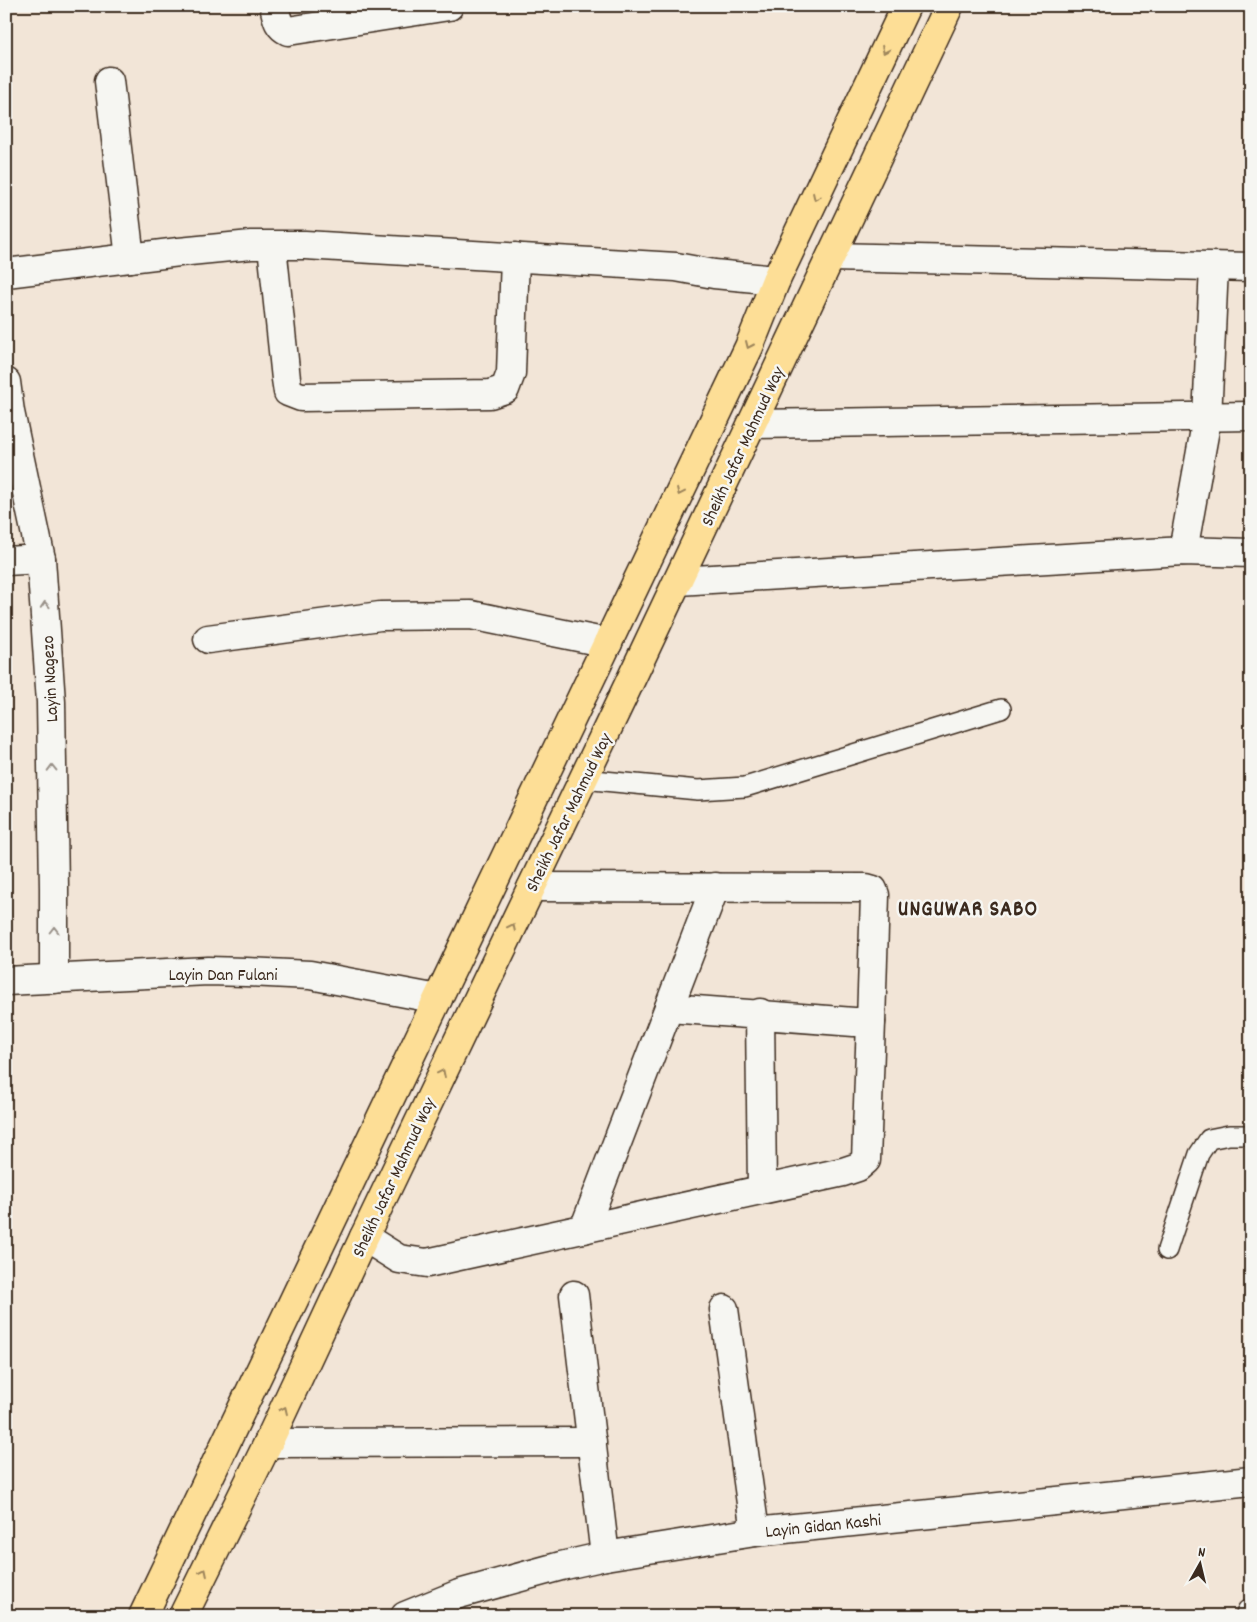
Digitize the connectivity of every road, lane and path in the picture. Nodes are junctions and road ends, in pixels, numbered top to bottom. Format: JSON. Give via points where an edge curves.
{"nodes":[{"id":1,"x":274,"y":6,"type":"edge"},
{"id":2,"x":450,"y":6,"type":"edge"},
{"id":3,"x":906,"y":6,"type":"edge"},
{"id":4,"x":949,"y":6,"type":"edge"},
{"id":5,"x":376,"y":12,"type":"edge"},
{"id":6,"x":109,"y":81,"type":"dead end"},
{"id":7,"x":272,"y":246,"type":"junction"},
{"id":8,"x":515,"y":256,"type":"junction"},
{"id":9,"x":831,"y":257,"type":"junction"},
{"id":10,"x":130,"y":258,"type":"junction"},
{"id":11,"x":1214,"y":267,"type":"junction"},
{"id":12,"x":1251,"y":267,"type":"edge"},
{"id":13,"x":6,"y":273,"type":"edge"},
{"id":14,"x":776,"y":280,"type":"junction"},
{"id":15,"x":6,"y":382,"type":"edge"},
{"id":16,"x":1251,"y":416,"type":"edge"},
{"id":17,"x":1207,"y":418,"type":"junction"},
{"id":18,"x":752,"y":424,"type":"junction"},
{"id":19,"x":1183,"y":551,"type":"junction"},
{"id":20,"x":1251,"y":553,"type":"edge"},
{"id":21,"x":42,"y":559,"type":"junction"},
{"id":22,"x":6,"y":561,"type":"edge"},
{"id":23,"x":678,"y":581,"type":"junction"},
{"id":24,"x":208,"y":639,"type":"dead end"},
{"id":25,"x":608,"y":643,"type":"junction"},
{"id":26,"x":1001,"y":709,"type":"dead end"},
{"id":27,"x":583,"y":779,"type":"junction"},
{"id":28,"x":532,"y":887,"type":"junction"},
{"id":29,"x":715,"y":887,"type":"junction"},
{"id":30,"x":54,"y":979,"type":"junction"},
{"id":31,"x":6,"y":981,"type":"edge"},
{"id":32,"x":438,"y":999,"type":"junction"},
{"id":33,"x":669,"y":1008,"type":"junction"},
{"id":34,"x":760,"y":1013,"type":"junction"},
{"id":35,"x":871,"y":1022,"type":"junction"},
{"id":36,"x":1251,"y":1135,"type":"edge"},
{"id":37,"x":762,"y":1190,"type":"junction"},
{"id":38,"x":584,"y":1229,"type":"junction"},
{"id":39,"x":364,"y":1237,"type":"junction"},
{"id":40,"x":1167,"y":1250,"type":"dead end"},
{"id":41,"x":574,"y":1295,"type":"dead end"},
{"id":42,"x":724,"y":1309,"type":"dead end"},
{"id":43,"x":592,"y":1442,"type":"junction"},
{"id":44,"x":268,"y":1443,"type":"junction"},
{"id":45,"x":1251,"y":1481,"type":"edge"},
{"id":46,"x":754,"y":1532,"type":"junction"},
{"id":47,"x":605,"y":1556,"type":"junction"},
{"id":48,"x":416,"y":1614,"type":"edge"},
{"id":49,"x":143,"y":1616,"type":"edge"},
{"id":50,"x":183,"y":1616,"type":"edge"}],
"edges":[{"from":1,"to":5,"type":"street","via":[[281,28],[288,31]]},
{"from":2,"to":5,"type":"street"},
{"from":3,"to":14,"type":"main road","name":"Sheikh Jafar Mahmud Way","one_way":true},
{"from":4,"to":9,"type":"main road","name":"Sheikh Jafar Mahmud Way"},
{"from":6,"to":10,"type":"street"},
{"from":7,"to":8,"type":"street"},
{"from":7,"to":8,"type":"street","via":[[288,392],[300,397],[490,394],[505,390],[511,373]]},
{"from":7,"to":10,"type":"street"},
{"from":8,"to":14,"type":"street","via":[[676,268]]},
{"from":9,"to":11,"type":"street"},
{"from":9,"to":18,"type":"main road","name":"Sheikh Jafar Mahmud Way"},
{"from":10,"to":13,"type":"street"},
{"from":11,"to":12,"type":"street"},
{"from":11,"to":17,"type":"street"},
{"from":14,"to":25,"type":"main road","name":"Sheikh Jafar Mahmud Way","one_way":true,"via":[[749,347]]},
{"from":15,"to":21,"type":"street","name":"Layin Nagezo"},
{"from":16,"to":17,"type":"street"},
{"from":17,"to":18,"type":"street"},
{"from":17,"to":19,"type":"street"},
{"from":18,"to":23,"type":"main road","name":"Sheikh Jafar Mahmud Way"},
{"from":19,"to":20,"type":"street"},
{"from":19,"to":23,"type":"street"},
{"from":21,"to":22,"type":"street"},
{"from":30,"to":21,"type":"street","name":"Layin Nagezo","one_way":true,"via":[[51,702]]},
{"from":23,"to":27,"type":"main road","name":"Sheikh Jafar Mahmud Way"},
{"from":24,"to":25,"type":"street","via":[[380,616],[470,615]]},
{"from":25,"to":32,"type":"main road","name":"Sheikh Jafar Mahmud Way"},
{"from":26,"to":27,"type":"lane","via":[[745,787],[698,790]]},
{"from":27,"to":28,"type":"main road","name":"Sheikh Jafar Mahmud Way"},
{"from":28,"to":29,"type":"street"},
{"from":39,"to":28,"type":"main road","name":"Sheikh Jafar Mahmud Way","one_way":true},
{"from":29,"to":33,"type":"street"},
{"from":29,"to":35,"type":"street","via":[[873,890]]},
{"from":30,"to":31,"type":"street","name":"Layin Dan Fulani"},
{"from":30,"to":32,"type":"street","name":"Layin Dan Fulani","via":[[208,971],[310,975]]},
{"from":32,"to":49,"type":"main road","name":"Sheikh Jafar Mahmud Way"},
{"from":33,"to":34,"type":"street"},
{"from":33,"to":38,"type":"street"},
{"from":34,"to":35,"type":"street"},
{"from":34,"to":37,"type":"street"},
{"from":35,"to":37,"type":"street","via":[[866,1160],[858,1167],[843,1172]]},
{"from":36,"to":40,"type":"lane","via":[[1229,1134],[1209,1139],[1199,1154]]},
{"from":37,"to":38,"type":"street"},
{"from":38,"to":39,"type":"street","via":[[427,1263],[399,1259]]},
{"from":44,"to":39,"type":"main road","name":"Sheikh Jafar Mahmud Way","one_way":true},
{"from":41,"to":43,"type":"street"},
{"from":42,"to":46,"type":"street"},
{"from":43,"to":44,"type":"street"},
{"from":43,"to":47,"type":"street"},
{"from":50,"to":44,"type":"main road","name":"Sheikh Jafar Mahmud Way","one_way":true},
{"from":45,"to":46,"type":"street","name":"Layin Gidan Kashi"},
{"from":46,"to":47,"type":"street","name":"Layin Gidan Kashi"},
{"from":47,"to":48,"type":"street","name":"Layin Gidan Kashi","via":[[459,1594]]}]}
